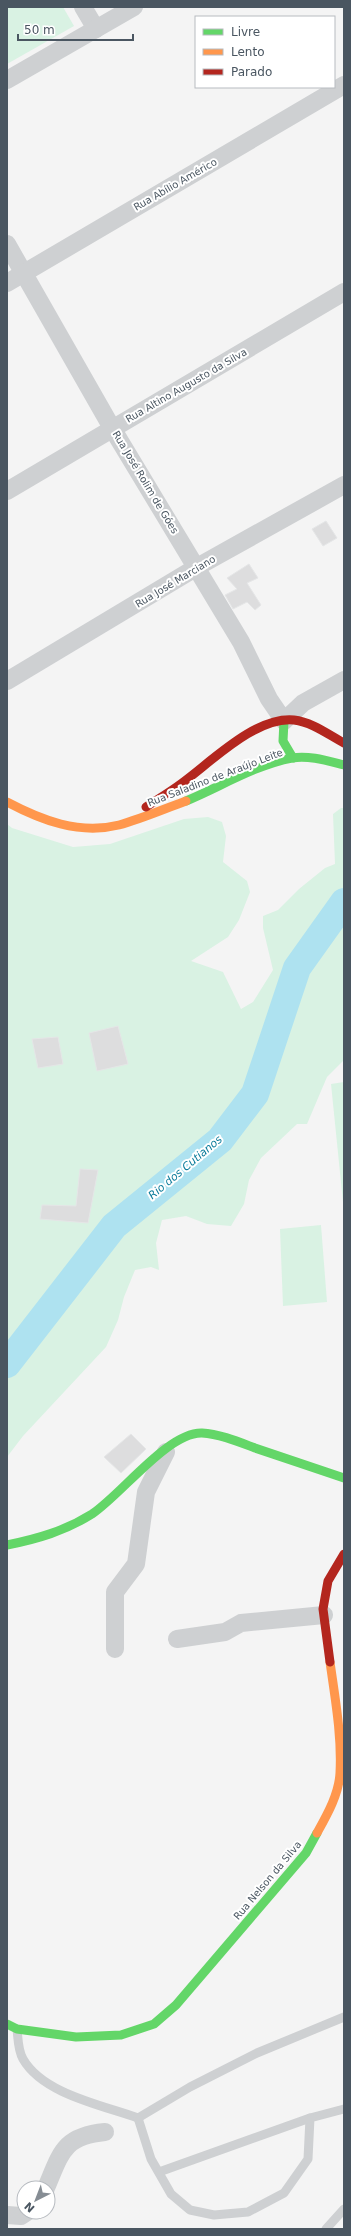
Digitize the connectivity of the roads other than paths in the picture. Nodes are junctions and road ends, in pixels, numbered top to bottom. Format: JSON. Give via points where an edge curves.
{"nodes":[{"id":1,"x":83,"y":7,"type":"edge"},
{"id":2,"x":134,"y":7,"type":"edge"},
{"id":3,"x":96,"y":29,"type":"junction"},
{"id":4,"x":7,"y":80,"type":"edge"},
{"id":5,"x":344,"y":85,"type":"edge"},
{"id":6,"x":7,"y":244,"type":"edge"},
{"id":7,"x":24,"y":273,"type":"junction"},
{"id":8,"x":7,"y":283,"type":"edge"},
{"id":9,"x":344,"y":292,"type":"edge"},
{"id":10,"x":112,"y":428,"type":"junction"},
{"id":11,"x":344,"y":485,"type":"edge"},
{"id":12,"x":7,"y":491,"type":"edge"},
{"id":13,"x":198,"y":567,"type":"junction"},
{"id":14,"x":344,"y":680,"type":"edge"},
{"id":15,"x":7,"y":681,"type":"edge"},
{"id":16,"x":328,"y":689,"type":"junction"},
{"id":17,"x":284,"y":721,"type":"junction"},
{"id":18,"x":310,"y":730,"type":"junction"},
{"id":19,"x":344,"y":743,"type":"edge"},
{"id":20,"x":311,"y":747,"type":"dead end"},
{"id":21,"x":293,"y":758,"type":"junction"},
{"id":22,"x":303,"y":758,"type":"junction"},
{"id":23,"x":344,"y":765,"type":"edge"},
{"id":24,"x":7,"y":802,"type":"edge"},
{"id":25,"x":119,"y":825,"type":"junction"},
{"id":26,"x":174,"y":1441,"type":"junction"},
{"id":27,"x":344,"y":1478,"type":"edge"},
{"id":28,"x":7,"y":1545,"type":"edge"},
{"id":29,"x":343,"y":1555,"type":"edge"},
{"id":30,"x":324,"y":1615,"type":"junction"},
{"id":31,"x":177,"y":1639,"type":"dead end"},
{"id":32,"x":115,"y":1649,"type":"dead end"},
{"id":33,"x":344,"y":2017,"type":"edge"},
{"id":34,"x":7,"y":2024,"type":"edge"},
{"id":35,"x":16,"y":2029,"type":"junction"},
{"id":36,"x":344,"y":2109,"type":"edge"},
{"id":37,"x":138,"y":2118,"type":"junction"},
{"id":38,"x":310,"y":2118,"type":"junction"},
{"id":39,"x":105,"y":2132,"type":"dead end"},
{"id":40,"x":159,"y":2172,"type":"junction"},
{"id":41,"x":50,"y":2180,"type":"edge"},
{"id":42,"x":344,"y":2210,"type":"edge"},
{"id":43,"x":326,"y":2229,"type":"edge"}],
"edges":[{"from":1,"to":3,"type":"street"},
{"from":2,"to":3,"type":"street"},
{"from":3,"to":4,"type":"street"},
{"from":5,"to":7,"type":"street","name":"Rua Abílio Américo"},
{"from":6,"to":7,"type":"street","name":"Rua José Rolim de Góes"},
{"from":7,"to":8,"type":"street","name":"Rua Abílio Américo"},
{"from":7,"to":10,"type":"street","name":"Rua José Rolim de Góes"},
{"from":9,"to":10,"type":"street","name":"Rua Altino Augusto da Silva"},
{"from":10,"to":12,"type":"street","name":"Rua Altino Augusto da Silva"},
{"from":10,"to":13,"type":"street","name":"Rua José Rolim de Góes"},
{"from":11,"to":13,"type":"street","name":"Rua José Marciano"},
{"from":13,"to":15,"type":"street","name":"Rua José Marciano"},
{"from":13,"to":17,"type":"street","name":"Rua José Rolim de Góes","via":[[241,642],[269,699]]},
{"from":14,"to":16,"type":"street"},
{"from":16,"to":17,"type":"street","via":[[303,703]]},
{"from":16,"to":18,"type":"street"},
{"from":17,"to":18,"type":"main road","name":"Rua Saladino de Araújo Leite","via":[[293,720]]},
{"from":17,"to":21,"type":"main road","via":[[283,741]]},
{"from":17,"to":25,"type":"main road","name":"Rua Saladino de Araújo Leite","via":[[234,742],[180,784]]},
{"from":18,"to":19,"type":"main road","name":"Rua Saladino de Araújo Leite"},
{"from":20,"to":22,"type":"main road"},
{"from":21,"to":22,"type":"main road","name":"Rua Saladino de Araújo Leite"},
{"from":21,"to":25,"type":"main road","name":"Rua Saladino de Araújo Leite"},
{"from":22,"to":23,"type":"main road","name":"Rua Saladino de Araújo Leite"},
{"from":24,"to":25,"type":"main road","name":"Rua Saladino de Araújo Leite","via":[[38,818],[66,826],[101,828]]},
{"from":26,"to":27,"type":"main road","via":[[190,1434],[214,1435]]},
{"from":26,"to":28,"type":"main road","via":[[100,1508],[82,1521],[67,1528]]},
{"from":26,"to":32,"type":"street","via":[[160,1460],[146,1492],[136,1564],[116,1592]]},
{"from":29,"to":30,"type":"main road","name":"Rua Nelson da Silva","via":[[328,1581]]},
{"from":30,"to":31,"type":"street","via":[[241,1623],[225,1632]]},
{"from":30,"to":35,"type":"main road","name":"Rua Nelson da Silva","via":[[337,1717],[340,1774],[330,1810],[306,1853],[176,2005],[154,2024],[121,2035],[76,2037]]},
{"from":33,"to":37,"type":"lane","via":[[257,2053],[190,2087]]},
{"from":34,"to":35,"type":"main road","name":"Rua Nelson da Silva"},
{"from":35,"to":37,"type":"lane","via":[[22,2058],[34,2075],[54,2088]]},
{"from":36,"to":38,"type":"lane"},
{"from":37,"to":40,"type":"lane","via":[[151,2159]]},
{"from":38,"to":40,"type":"lane"},
{"from":38,"to":40,"type":"lane","via":[[308,2159],[284,2193],[248,2212],[214,2215],[190,2210],[171,2194]]},
{"from":39,"to":41,"type":"street","via":[[87,2134],[71,2141],[61,2154]]},
{"from":42,"to":43,"type":"lane"}]}
